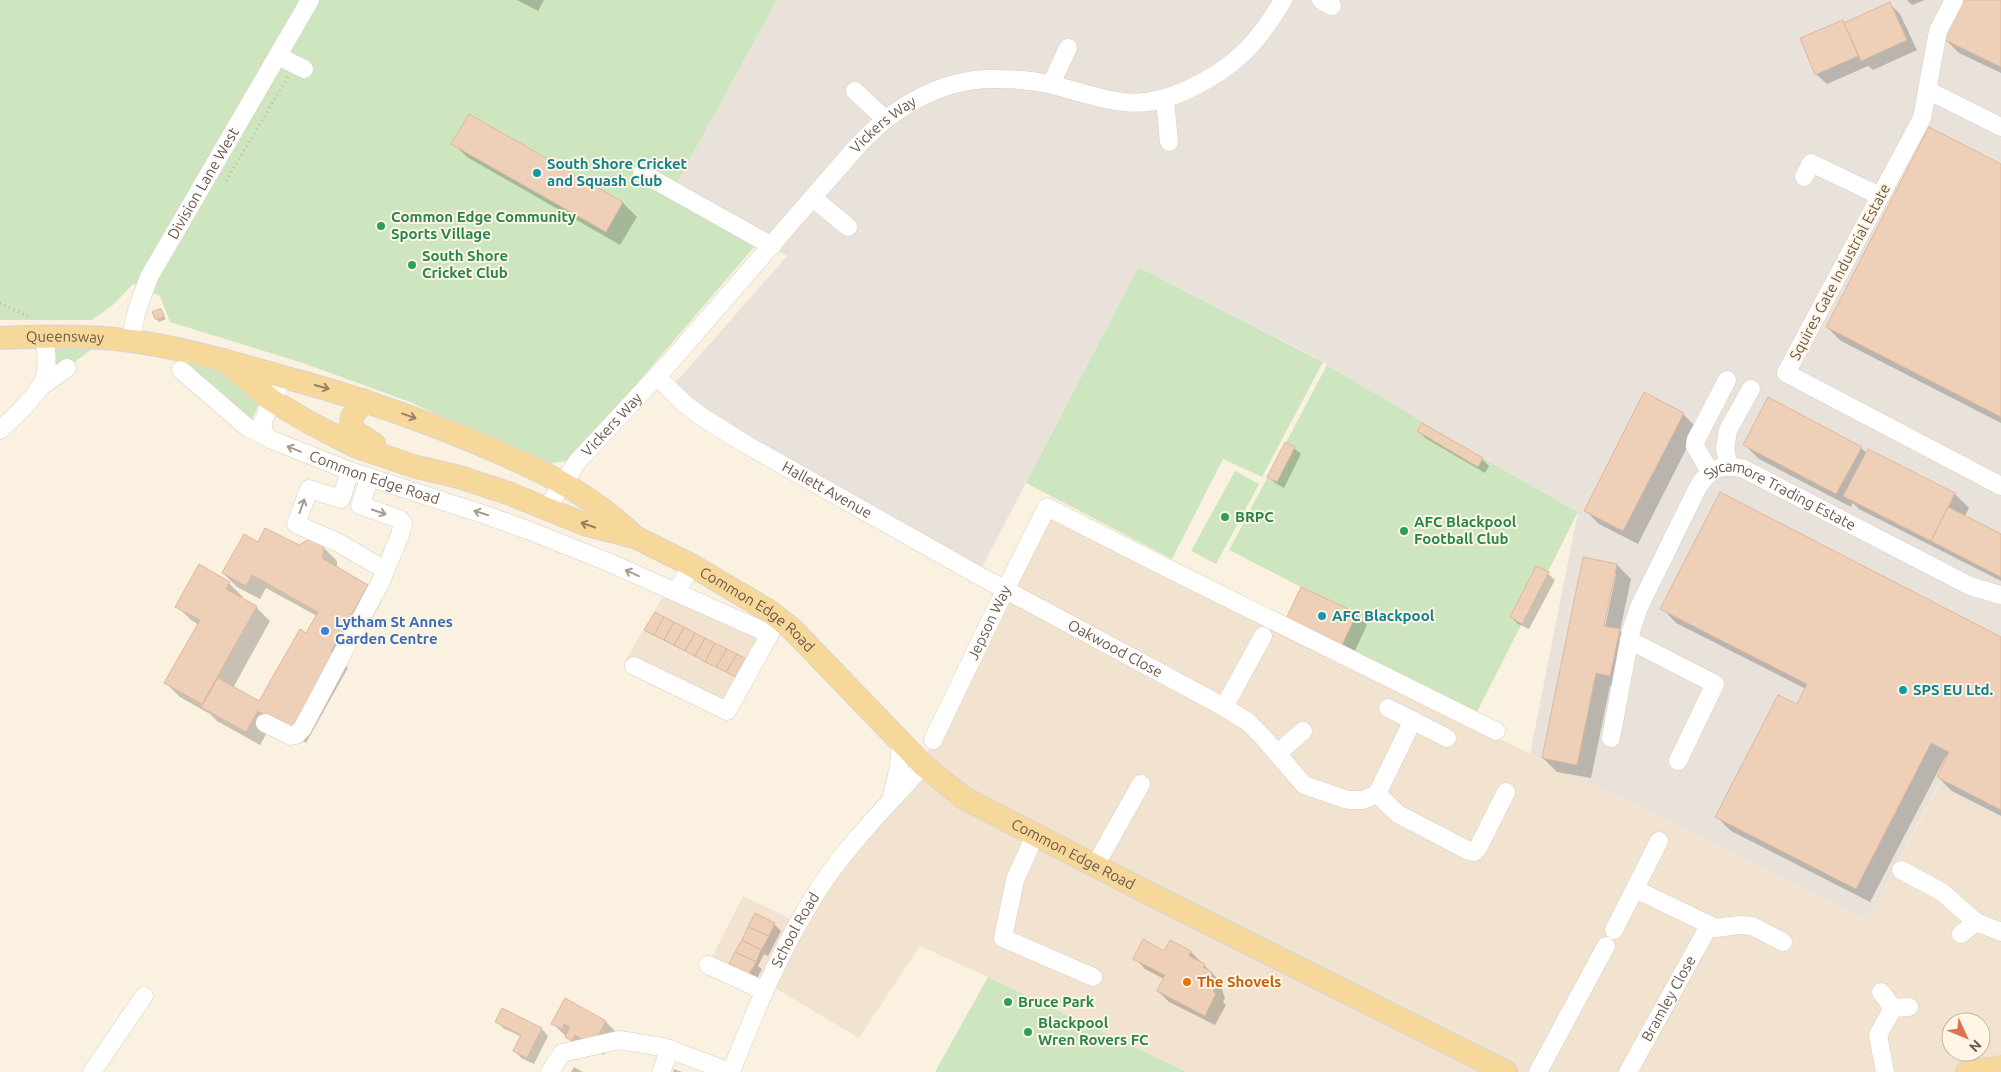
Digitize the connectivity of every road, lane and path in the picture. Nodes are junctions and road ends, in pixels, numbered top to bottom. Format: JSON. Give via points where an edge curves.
{"nodes":[{"id":1,"x":310,"y":0,"type":"edge"},
{"id":2,"x":1283,"y":0,"type":"edge"},
{"id":3,"x":1954,"y":0,"type":"edge"},
{"id":4,"x":1068,"y":48,"type":"dead end"},
{"id":5,"x":278,"y":56,"type":"junction"},
{"id":6,"x":304,"y":69,"type":"dead end"},
{"id":7,"x":1051,"y":84,"type":"junction"},
{"id":8,"x":1927,"y":90,"type":"junction"},
{"id":9,"x":855,"y":91,"type":"dead end"},
{"id":10,"x":1165,"y":100,"type":"junction"},
{"id":11,"x":885,"y":119,"type":"junction"},
{"id":12,"x":2001,"y":127,"type":"edge"},
{"id":13,"x":1169,"y":142,"type":"dead end"},
{"id":14,"x":642,"y":173,"type":"dead end"},
{"id":15,"x":1804,"y":177,"type":"dead end"},
{"id":16,"x":1880,"y":196,"type":"junction"},
{"id":17,"x":813,"y":198,"type":"junction"},
{"id":18,"x":848,"y":227,"type":"dead end"},
{"id":19,"x":772,"y":246,"type":"junction"},
{"id":20,"x":45,"y":336,"type":"junction"},
{"id":21,"x":0,"y":338,"type":"edge"},
{"id":22,"x":130,"y":341,"type":"junction"},
{"id":23,"x":224,"y":360,"type":"junction"},
{"id":24,"x":66,"y":368,"type":"dead end"},
{"id":25,"x":180,"y":370,"type":"dead end"},
{"id":26,"x":283,"y":377,"type":"junction"},
{"id":27,"x":657,"y":377,"type":"junction"},
{"id":28,"x":1727,"y":380,"type":"dead end"},
{"id":29,"x":1751,"y":389,"type":"dead end"},
{"id":30,"x":37,"y":390,"type":"junction"},
{"id":31,"x":271,"y":400,"type":"junction"},
{"id":32,"x":363,"y":400,"type":"junction"},
{"id":33,"x":0,"y":430,"type":"edge"},
{"id":34,"x":267,"y":437,"type":"junction"},
{"id":35,"x":577,"y":462,"type":"junction"},
{"id":36,"x":1729,"y":466,"type":"junction"},
{"id":37,"x":428,"y":469,"type":"junction"},
{"id":38,"x":350,"y":471,"type":"junction"},
{"id":39,"x":1710,"y":472,"type":"junction"},
{"id":40,"x":370,"y":478,"type":"junction"},
{"id":41,"x":563,"y":483,"type":"junction"},
{"id":42,"x":2001,"y":486,"type":"edge"},
{"id":43,"x":547,"y":508,"type":"junction"},
{"id":44,"x":635,"y":537,"type":"junction"},
{"id":45,"x":691,"y":565,"type":"junction"},
{"id":46,"x":385,"y":570,"type":"junction"},
{"id":47,"x":1005,"y":590,"type":"junction"},
{"id":48,"x":677,"y":592,"type":"junction"},
{"id":49,"x":2001,"y":595,"type":"edge"},
{"id":50,"x":1262,"y":636,"type":"dead end"},
{"id":51,"x":1629,"y":640,"type":"junction"},
{"id":52,"x":634,"y":666,"type":"dead end"},
{"id":53,"x":1224,"y":707,"type":"junction"},
{"id":54,"x":1388,"y":708,"type":"dead end"},
{"id":55,"x":1413,"y":720,"type":"junction"},
{"id":56,"x":264,"y":722,"type":"dead end"},
{"id":57,"x":1303,"y":731,"type":"dead end"},
{"id":58,"x":1496,"y":731,"type":"dead end"},
{"id":59,"x":1447,"y":738,"type":"dead end"},
{"id":60,"x":1611,"y":738,"type":"dead end"},
{"id":61,"x":932,"y":740,"type":"dead end"},
{"id":62,"x":901,"y":742,"type":"junction"},
{"id":63,"x":1277,"y":754,"type":"junction"},
{"id":64,"x":1678,"y":761,"type":"dead end"},
{"id":65,"x":923,"y":765,"type":"junction"},
{"id":66,"x":1141,"y":784,"type":"dead end"},
{"id":67,"x":1506,"y":792,"type":"dead end"},
{"id":68,"x":1377,"y":794,"type":"junction"},
{"id":69,"x":889,"y":804,"type":"junction"},
{"id":70,"x":1035,"y":836,"type":"junction"},
{"id":71,"x":1660,"y":841,"type":"dead end"},
{"id":72,"x":1096,"y":866,"type":"junction"},
{"id":73,"x":1901,"y":870,"type":"dead end"},
{"id":74,"x":1635,"y":889,"type":"junction"},
{"id":75,"x":1976,"y":922,"type":"junction"},
{"id":76,"x":1709,"y":926,"type":"junction"},
{"id":77,"x":2001,"y":932,"type":"edge"},
{"id":78,"x":1961,"y":934,"type":"dead end"},
{"id":79,"x":1783,"y":942,"type":"dead end"},
{"id":80,"x":708,"y":965,"type":"dead end"},
{"id":81,"x":1093,"y":977,"type":"dead end"},
{"id":82,"x":763,"y":990,"type":"junction"},
{"id":83,"x":1881,"y":992,"type":"dead end"},
{"id":84,"x":144,"y":996,"type":"dead end"},
{"id":85,"x":666,"y":1048,"type":"junction"},
{"id":86,"x":1483,"y":1067,"type":"edge"},
{"id":87,"x":2001,"y":1067,"type":"edge"},
{"id":88,"x":92,"y":1072,"type":"edge"},
{"id":89,"x":550,"y":1072,"type":"edge"},
{"id":90,"x":661,"y":1072,"type":"edge"},
{"id":91,"x":731,"y":1072,"type":"edge"},
{"id":92,"x":1506,"y":1072,"type":"edge"},
{"id":93,"x":1538,"y":1072,"type":"edge"},
{"id":94,"x":1628,"y":1072,"type":"edge"},
{"id":95,"x":1885,"y":1072,"type":"edge"},
{"id":96,"x":1967,"y":1072,"type":"edge"}],
"edges":[{"from":1,"to":5,"type":"street","name":"Division Lane West"},
{"from":2,"to":10,"type":"street","name":"Vickers Way","via":[[1270,23],[1243,54],[1214,78]]},
{"from":3,"to":8,"type":"street","name":"Squires Gate Industrial Estate","via":[[1938,31]]},
{"from":4,"to":7,"type":"street"},
{"from":5,"to":6,"type":"street"},
{"from":5,"to":22,"type":"street","name":"Division Lane West","via":[[149,277]]},
{"from":7,"to":10,"type":"street","name":"Vickers Way","via":[[1123,102]]},
{"from":7,"to":11,"type":"street","name":"Vickers Way","via":[[996,78],[964,81],[906,104]]},
{"from":8,"to":12,"type":"street"},
{"from":8,"to":16,"type":"street","name":"Squires Gate Industrial Estate","via":[[1922,118]]},
{"from":9,"to":11,"type":"street"},
{"from":10,"to":13,"type":"street"},
{"from":11,"to":17,"type":"street","name":"Vickers Way","via":[[866,136]]},
{"from":14,"to":19,"type":"street"},
{"from":15,"to":16,"type":"street","via":[[1811,163]]},
{"from":16,"to":42,"type":"street","name":"Squires Gate Industrial Estate","via":[[1786,372]]},
{"from":17,"to":18,"type":"street"},
{"from":17,"to":19,"type":"street","name":"Vickers Way"},
{"from":19,"to":27,"type":"street","name":"Vickers Way"},
{"from":20,"to":21,"type":"main road","name":"Queensway"},
{"from":20,"to":22,"type":"main road","name":"Queensway"},
{"from":20,"to":30,"type":"street","via":[[46,370]]},
{"from":22,"to":23,"type":"main road","name":"Common Edge Road","via":[[180,348]]},
{"from":23,"to":26,"type":"main road","name":"Common Edge Road"},
{"from":23,"to":31,"type":"main road","name":"Common Edge Road"},
{"from":24,"to":30,"type":"street"},
{"from":25,"to":34,"type":"street","name":"Common Edge Road","via":[[248,428]]},
{"from":26,"to":31,"type":"street"},
{"from":26,"to":32,"type":"main road","name":"Common Edge Road","one_way":true},
{"from":27,"to":35,"type":"street","name":"Vickers Way"},
{"from":27,"to":47,"type":"street","name":"Hallett Avenue","via":[[696,413],[740,440]]},
{"from":28,"to":39,"type":"street","via":[[1696,440],[1695,446]]},
{"from":29,"to":36,"type":"street","via":[[1728,430],[1725,449]]},
{"from":30,"to":33,"type":"street"},
{"from":31,"to":34,"type":"street","via":[[262,429]]},
{"from":31,"to":37,"type":"main road","name":"Common Edge Road","via":[[357,447]]},
{"from":32,"to":37,"type":"main road","via":[[351,420],[354,431],[377,446],[414,459]]},
{"from":32,"to":41,"type":"main road","name":"Common Edge Road","one_way":true,"via":[[412,416]]},
{"from":38,"to":34,"type":"street","name":"Common Edge Road","one_way":true},
{"from":35,"to":41,"type":"street","name":"Vickers Way","via":[[561,471]]},
{"from":35,"to":41,"type":"street","name":"Vickers Way","via":[[576,479]]},
{"from":36,"to":39,"type":"street","name":"Sycamore Trading Estate"},
{"from":36,"to":49,"type":"street","name":"Sycamore Trading Estate","via":[[1742,468],[1970,586]]},
{"from":37,"to":43,"type":"main road","name":"Common Edge Road"},
{"from":38,"to":40,"type":"street","name":"Common Edge Road"},
{"from":46,"to":38,"type":"street","one_way":true,"via":[[339,543],[296,524],[308,489],[341,499]]},
{"from":39,"to":51,"type":"street","name":"Sycamore Trading Estate","via":[[1698,487],[1658,567],[1639,607]]},
{"from":40,"to":46,"type":"street","one_way":true,"via":[[360,505],[402,523]]},
{"from":48,"to":40,"type":"street","name":"Common Edge Road","one_way":true,"via":[[504,521]]},
{"from":41,"to":43,"type":"street"},
{"from":41,"to":44,"type":"main road","name":"Common Edge Road","via":[[617,520]]},
{"from":44,"to":43,"type":"main road","name":"Common Edge Road","one_way":true,"via":[[584,524]]},
{"from":44,"to":45,"type":"main road","name":"Common Edge Road"},
{"from":45,"to":48,"type":"street","name":"Common Edge Road"},
{"from":45,"to":62,"type":"main road","name":"Common Edge Road","via":[[786,624]]},
{"from":46,"to":56,"type":"street","via":[[302,729],[291,736]]},
{"from":47,"to":53,"type":"street","name":"Oakwood Close"},
{"from":47,"to":58,"type":"street","name":"Jepson Way","via":[[1047,507]]},
{"from":47,"to":61,"type":"street","name":"Jepson Way"},
{"from":48,"to":52,"type":"street","name":"Common Edge Road","via":[[770,634],[727,711]]},
{"from":50,"to":53,"type":"street"},
{"from":51,"to":60,"type":"street","name":"Sycamore Trading Estate"},
{"from":51,"to":64,"type":"street","via":[[1715,684]]},
{"from":53,"to":63,"type":"street","name":"Oakwood Close","via":[[1248,722]]},
{"from":54,"to":55,"type":"street"},
{"from":55,"to":59,"type":"street"},
{"from":55,"to":68,"type":"street"},
{"from":57,"to":63,"type":"street"},
{"from":62,"to":65,"type":"main road","name":"Common Edge Road"},
{"from":62,"to":69,"type":"street","name":"School Road","via":[[896,784]]},
{"from":63,"to":68,"type":"street","name":"Oakwood Close","via":[[1304,785],[1348,800],[1363,800]]},
{"from":65,"to":69,"type":"street","name":"School Road"},
{"from":65,"to":70,"type":"main road","name":"Common Edge Road","via":[[964,798]]},
{"from":66,"to":72,"type":"street"},
{"from":67,"to":68,"type":"street","via":[[1474,852],[1398,814]]},
{"from":69,"to":82,"type":"street","name":"School Road","via":[[823,883]]},
{"from":70,"to":72,"type":"main road","name":"Common Edge Road"},
{"from":70,"to":81,"type":"street","via":[[1015,880],[1003,938]]},
{"from":71,"to":74,"type":"street"},
{"from":72,"to":86,"type":"main road","name":"Common Edge Road"},
{"from":73,"to":75,"type":"street","via":[[1942,892]]},
{"from":74,"to":76,"type":"street"},
{"from":74,"to":93,"type":"street"},
{"from":75,"to":77,"type":"street"},
{"from":75,"to":78,"type":"street"},
{"from":76,"to":79,"type":"street","via":[[1752,926]]},
{"from":76,"to":94,"type":"street","name":"Bramley Close"},
{"from":80,"to":82,"type":"street"},
{"from":82,"to":91,"type":"street","name":"School Road"},
{"from":83,"to":95,"type":"street","via":[[1901,1008],[1878,1035]]},
{"from":84,"to":88,"type":"street"},
{"from":85,"to":89,"type":"street","via":[[619,1040],[604,1042],[562,1053]]},
{"from":85,"to":90,"type":"street"},
{"from":85,"to":91,"type":"street"},
{"from":86,"to":92,"type":"main road","name":"Common Edge Road"},
{"from":87,"to":96,"type":"main road"}]}
